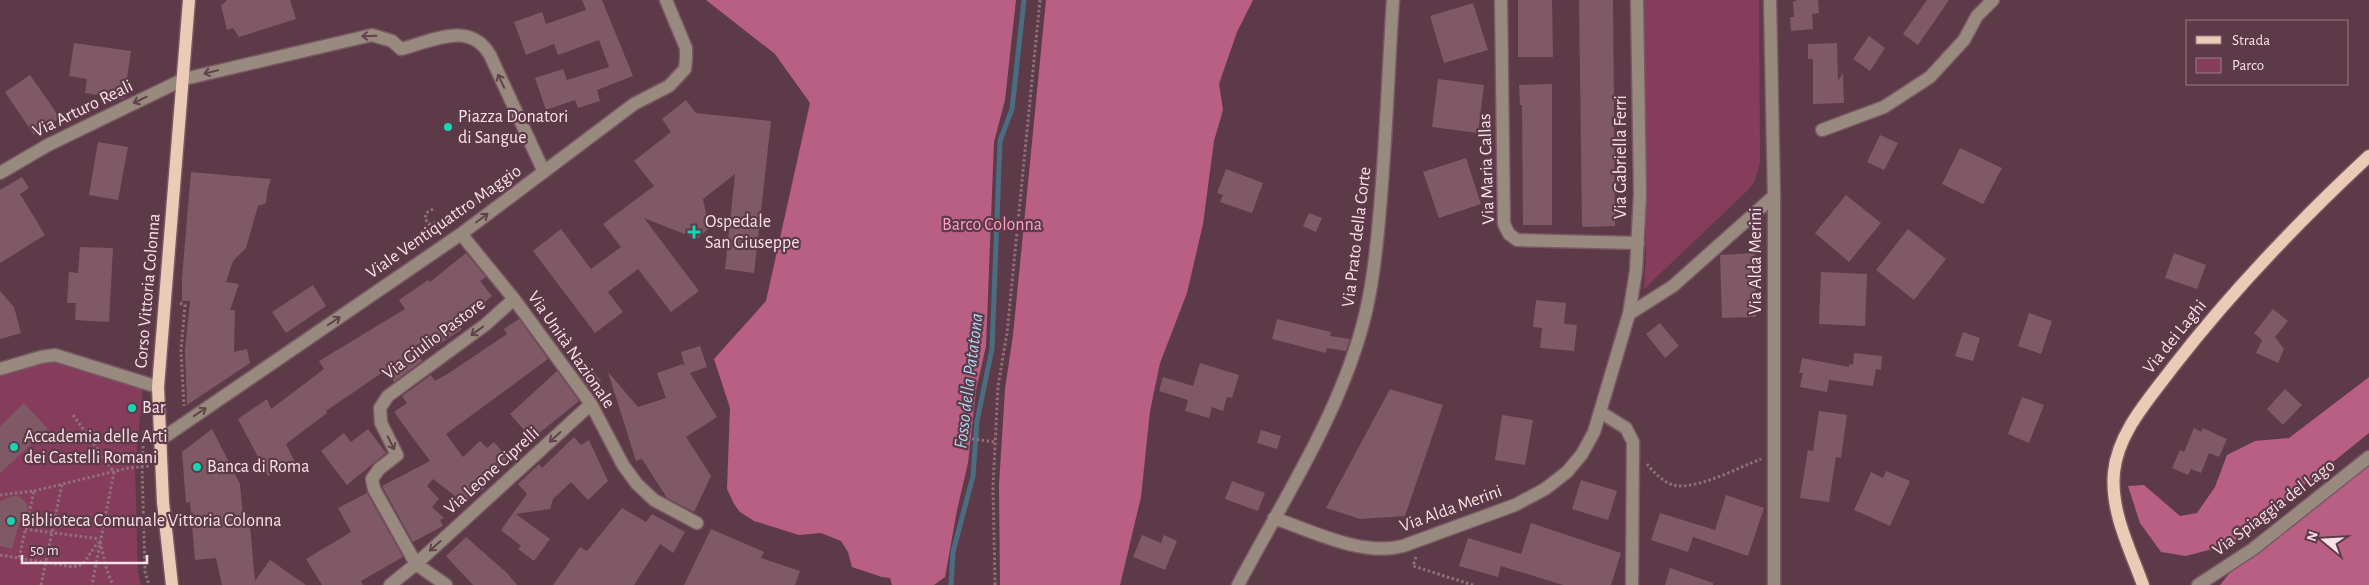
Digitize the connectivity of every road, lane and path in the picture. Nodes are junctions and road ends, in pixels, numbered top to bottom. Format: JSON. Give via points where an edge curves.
{"nodes":[{"id":1,"x":189,"y":0,"type":"edge"},
{"id":2,"x":666,"y":0,"type":"edge"},
{"id":3,"x":1040,"y":0,"type":"edge"},
{"id":4,"x":1393,"y":0,"type":"edge"},
{"id":5,"x":1501,"y":0,"type":"edge"},
{"id":6,"x":1637,"y":0,"type":"edge"},
{"id":7,"x":1770,"y":0,"type":"edge"},
{"id":8,"x":1993,"y":0,"type":"edge"},
{"id":9,"x":184,"y":79,"type":"junction"},
{"id":10,"x":1822,"y":130,"type":"dead end"},
{"id":11,"x":2369,"y":156,"type":"edge"},
{"id":12,"x":544,"y":172,"type":"junction"},
{"id":13,"x":0,"y":173,"type":"edge"},
{"id":14,"x":1774,"y":196,"type":"junction"},
{"id":15,"x":433,"y":209,"type":"dead end"},
{"id":16,"x":438,"y":230,"type":"dead end"},
{"id":17,"x":461,"y":234,"type":"junction"},
{"id":18,"x":1638,"y":243,"type":"junction"},
{"id":19,"x":514,"y":299,"type":"junction"},
{"id":20,"x":1629,"y":314,"type":"junction"},
{"id":21,"x":0,"y":369,"type":"edge"},
{"id":22,"x":158,"y":387,"type":"junction"},
{"id":23,"x":591,"y":404,"type":"junction"},
{"id":24,"x":1600,"y":412,"type":"junction"},
{"id":25,"x":74,"y":415,"type":"dead end"},
{"id":26,"x":144,"y":430,"type":"dead end"},
{"id":27,"x":952,"y":436,"type":"dead end"},
{"id":28,"x":160,"y":440,"type":"junction"},
{"id":29,"x":995,"y":442,"type":"junction"},
{"id":30,"x":1633,"y":445,"type":"junction"},
{"id":31,"x":1774,"y":454,"type":"junction"},
{"id":32,"x":2369,"y":457,"type":"edge"},
{"id":33,"x":160,"y":464,"type":"junction"},
{"id":34,"x":142,"y":467,"type":"junction"},
{"id":35,"x":114,"y":472,"type":"junction"},
{"id":36,"x":62,"y":484,"type":"junction"},
{"id":37,"x":34,"y":491,"type":"junction"},
{"id":38,"x":0,"y":494,"type":"edge"},
{"id":39,"x":1274,"y":518,"type":"junction"},
{"id":40,"x":697,"y":523,"type":"dead end"},
{"id":41,"x":25,"y":528,"type":"junction"},
{"id":42,"x":53,"y":533,"type":"junction"},
{"id":43,"x":100,"y":539,"type":"junction"},
{"id":44,"x":1422,"y":539,"type":"junction"},
{"id":45,"x":0,"y":555,"type":"edge"},
{"id":46,"x":19,"y":558,"type":"junction"},
{"id":47,"x":48,"y":563,"type":"junction"},
{"id":48,"x":416,"y":564,"type":"junction"},
{"id":49,"x":42,"y":585,"type":"edge"},
{"id":50,"x":92,"y":585,"type":"edge"},
{"id":51,"x":113,"y":585,"type":"edge"},
{"id":52,"x":149,"y":585,"type":"edge"},
{"id":53,"x":172,"y":585,"type":"edge"},
{"id":54,"x":390,"y":585,"type":"edge"},
{"id":55,"x":446,"y":585,"type":"edge"},
{"id":56,"x":995,"y":585,"type":"edge"},
{"id":57,"x":1238,"y":585,"type":"edge"},
{"id":58,"x":1473,"y":585,"type":"edge"},
{"id":59,"x":1632,"y":585,"type":"edge"},
{"id":60,"x":1774,"y":585,"type":"edge"},
{"id":61,"x":2143,"y":585,"type":"edge"},
{"id":62,"x":2198,"y":585,"type":"edge"}],
"edges":[{"from":1,"to":9,"type":"main road","name":"Corso Vittoria Colonna"},
{"from":2,"to":12,"type":"street","name":"Viale Ventiquattro Maggio","via":[[686,48],[685,69],[669,86],[634,104]]},
{"from":3,"to":29,"type":"path","via":[[1007,333],[998,386]]},
{"from":4,"to":39,"type":"street","name":"Via Prato della Corte","via":[[1385,155],[1375,264],[1366,314],[1339,391]]},
{"from":5,"to":18,"type":"street","name":"Via Maria Callas","via":[[1506,231],[1517,240]]},
{"from":6,"to":18,"type":"street","name":"Via Gabriella Ferri"},
{"from":7,"to":14,"type":"street"},
{"from":8,"to":10,"type":"street","via":[[1977,16],[1964,40],[1930,77],[1884,107]]},
{"from":12,"to":9,"type":"street","name":"Via Arturo Reali","one_way":true,"via":[[485,46],[467,35],[401,49],[382,37],[361,36]]},
{"from":9,"to":13,"type":"street","name":"Via Arturo Reali","one_way":true,"via":[[48,145]]},
{"from":9,"to":22,"type":"main road","name":"Corso Vittoria Colonna"},
{"from":11,"to":61,"type":"main road","name":"Via dei Laghi","via":[[2298,224],[2246,280],[2187,349],[2125,435],[2114,469],[2115,497],[2120,521]]},
{"from":17,"to":12,"type":"street","name":"Viale Ventiquattro Maggio","one_way":true},
{"from":14,"to":20,"type":"street","name":"Via Alda Merini","via":[[1673,286]]},
{"from":14,"to":31,"type":"street","name":"Via Alda Merini"},
{"from":15,"to":16,"type":"path","via":[[426,213],[425,220],[429,224],[434,223]]},
{"from":17,"to":19,"type":"street","name":"Via Unità Nazionale"},
{"from":28,"to":17,"type":"street","name":"Viale Ventiquattro Maggio","one_way":true},
{"from":18,"to":20,"type":"street","name":"Via Gabriella Ferri"},
{"from":19,"to":23,"type":"street","name":"Via Unità Nazionale"},
{"from":19,"to":48,"type":"street","name":"Via Giulio Pastore","one_way":true,"via":[[485,325],[388,396],[380,408],[381,423],[397,455],[372,479],[374,489]]},
{"from":20,"to":24,"type":"street","name":"Via Alda Merini"},
{"from":21,"to":22,"type":"street","via":[[55,355]]},
{"from":22,"to":28,"type":"main road","name":"Corso Vittoria Colonna"},
{"from":23,"to":40,"type":"street","name":"Via Unità Nazionale","via":[[637,484],[654,500]]},
{"from":23,"to":48,"type":"street","name":"Via Leone Ciprelli","one_way":true},
{"from":24,"to":30,"type":"street","via":[[1626,428]]},
{"from":24,"to":44,"type":"street","name":"Via Alda Merini","via":[[1582,454],[1554,482],[1515,505]]},
{"from":25,"to":35,"type":"path"},
{"from":26,"to":34,"type":"path"},
{"from":27,"to":29,"type":"path"},
{"from":28,"to":33,"type":"main road","name":"Corso Vittoria Colonna"},
{"from":29,"to":56,"type":"path"},
{"from":30,"to":31,"type":"path","via":[[1651,470],[1677,486],[1720,475]]},
{"from":30,"to":59,"type":"street"},
{"from":31,"to":60,"type":"street","name":"Via Alda Merini"},
{"from":32,"to":62,"type":"street","name":"Via Spiaggia del Lago","via":[[2253,549]]},
{"from":33,"to":34,"type":"path"},
{"from":33,"to":53,"type":"main road","name":"Corso Vittoria Colonna"},
{"from":34,"to":35,"type":"path"},
{"from":34,"to":52,"type":"path","via":[[145,572]]},
{"from":35,"to":36,"type":"path"},
{"from":35,"to":43,"type":"path"},
{"from":36,"to":37,"type":"path"},
{"from":36,"to":42,"type":"path"},
{"from":37,"to":38,"type":"path"},
{"from":37,"to":41,"type":"path"},
{"from":39,"to":44,"type":"street","name":"Via Alda Merini","via":[[1368,548],[1393,548]]},
{"from":39,"to":57,"type":"street","name":"Via Prato della Corte"},
{"from":41,"to":42,"type":"path"},
{"from":41,"to":46,"type":"path"},
{"from":42,"to":43,"type":"path"},
{"from":42,"to":47,"type":"path"},
{"from":43,"to":47,"type":"path","via":[[83,564],[73,567]]},
{"from":43,"to":50,"type":"path"},
{"from":43,"to":51,"type":"path"},
{"from":44,"to":58,"type":"path","via":[[1414,566]]},
{"from":45,"to":46,"type":"path"},
{"from":46,"to":47,"type":"path"},
{"from":47,"to":49,"type":"path"},
{"from":48,"to":54,"type":"street","name":"Via Leone Ciprelli"},
{"from":48,"to":55,"type":"street"}]}
